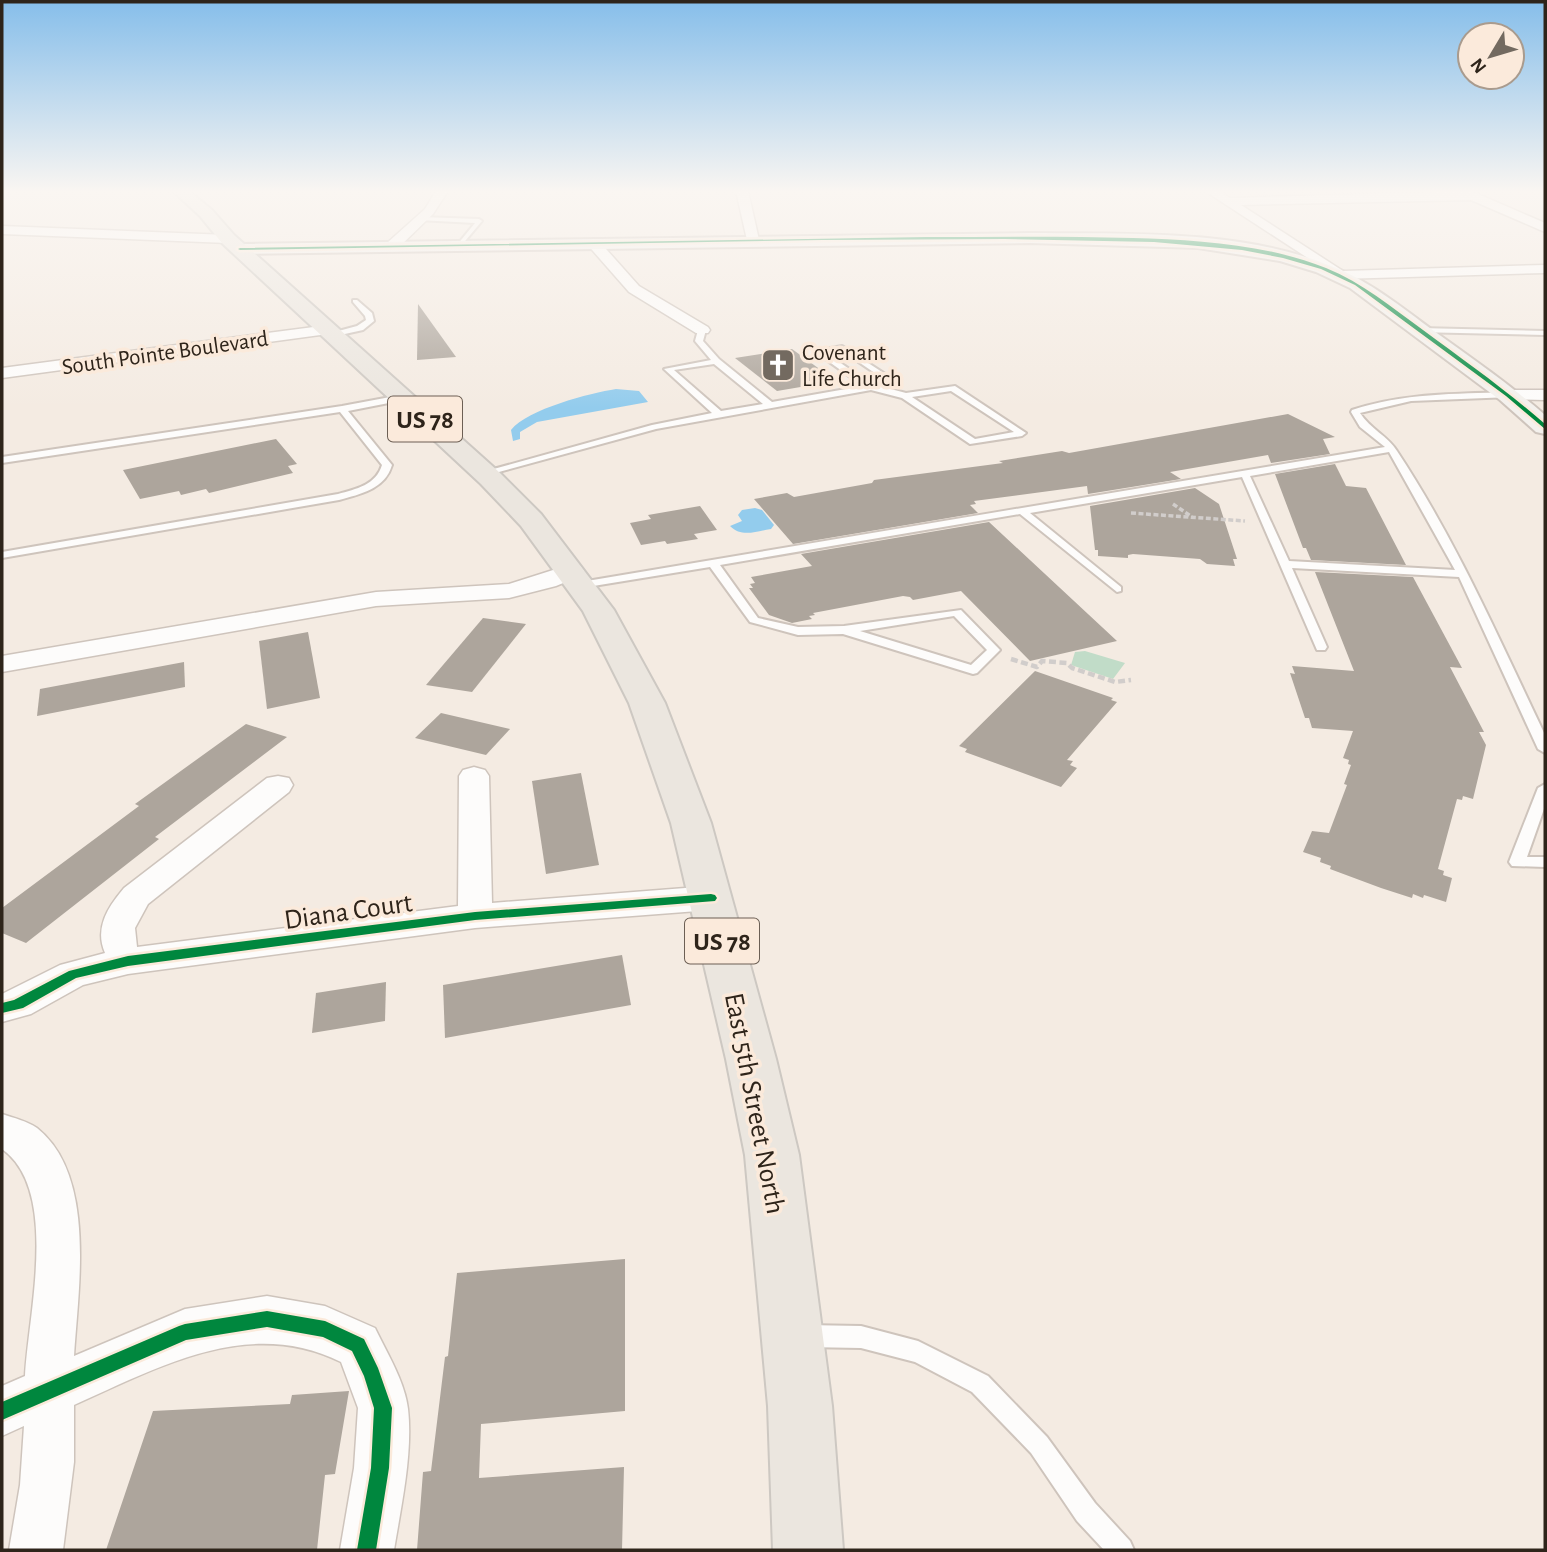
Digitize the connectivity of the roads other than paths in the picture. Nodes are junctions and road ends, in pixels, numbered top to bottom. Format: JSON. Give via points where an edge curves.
{"nodes":[{"id":1,"x":256,"y":263,"type":"edge"},
{"id":2,"x":611,"y":263,"type":"edge"},
{"id":3,"x":1302,"y":263,"type":"edge"},
{"id":4,"x":1322,"y":263,"type":"edge"},
{"id":5,"x":1545,"y":269,"type":"edge"},
{"id":6,"x":1340,"y":275,"type":"junction"},
{"id":7,"x":355,"y":301,"type":"dead end"},
{"id":8,"x":327,"y":328,"type":"junction"},
{"id":9,"x":702,"y":330,"type":"joint"},
{"id":10,"x":1419,"y":330,"type":"junction"},
{"id":11,"x":1545,"y":333,"type":"edge"},
{"id":12,"x":135,"y":350,"type":"junction"},
{"id":13,"x":2,"y":360,"type":"edge"},
{"id":14,"x":716,"y":361,"type":"junction"},
{"id":15,"x":2,"y":373,"type":"edge"},
{"id":16,"x":870,"y":387,"type":"junction"},
{"id":17,"x":1508,"y":395,"type":"junction"},
{"id":18,"x":1545,"y":395,"type":"edge"},
{"id":19,"x":905,"y":396,"type":"junction"},
{"id":20,"x":401,"y":398,"type":"junction"},
{"id":21,"x":769,"y":405,"type":"junction"},
{"id":22,"x":342,"y":410,"type":"junction"},
{"id":23,"x":719,"y":414,"type":"junction"},
{"id":24,"x":1545,"y":427,"type":"edge"},
{"id":25,"x":1392,"y":449,"type":"junction"},
{"id":26,"x":2,"y":460,"type":"edge"},
{"id":27,"x":484,"y":473,"type":"junction"},
{"id":28,"x":1245,"y":474,"type":"junction"},
{"id":29,"x":1023,"y":511,"type":"junction"},
{"id":30,"x":2,"y":555,"type":"edge"},
{"id":31,"x":713,"y":563,"type":"junction"},
{"id":32,"x":1285,"y":564,"type":"junction"},
{"id":33,"x":1463,"y":574,"type":"junction"},
{"id":34,"x":576,"y":578,"type":"junction"},
{"id":35,"x":1117,"y":590,"type":"dead end"},
{"id":36,"x":844,"y":630,"type":"junction"},
{"id":37,"x":1321,"y":647,"type":"dead end"},
{"id":38,"x":2,"y":664,"type":"edge"},
{"id":39,"x":1545,"y":749,"type":"edge"},
{"id":40,"x":474,"y":776,"type":"dead end"},
{"id":41,"x":278,"y":785,"type":"dead end"},
{"id":42,"x":1545,"y":788,"type":"edge"},
{"id":43,"x":1545,"y":862,"type":"edge"},
{"id":44,"x":710,"y":898,"type":"junction"},
{"id":45,"x":475,"y":916,"type":"junction"},
{"id":46,"x":128,"y":961,"type":"junction"},
{"id":47,"x":2,"y":1009,"type":"edge"},
{"id":48,"x":2,"y":1131,"type":"edge"},
{"id":49,"x":793,"y":1336,"type":"junction"},
{"id":50,"x":48,"y":1391,"type":"junction"},
{"id":51,"x":2,"y":1411,"type":"edge"},
{"id":52,"x":36,"y":1550,"type":"edge"},
{"id":53,"x":367,"y":1550,"type":"edge"},
{"id":54,"x":808,"y":1550,"type":"edge"},
{"id":55,"x":1121,"y":1550,"type":"edge"}],
"edges":[{"from":1,"to":8,"type":"main road","name":"East 5th Street North","number":"US 78"},
{"from":2,"to":9,"type":"street","via":[[634,289]]},
{"from":3,"to":6,"type":"street"},
{"from":4,"to":6,"type":"street"},
{"from":5,"to":6,"type":"street"},
{"from":6,"to":10,"type":"street"},
{"from":7,"to":8,"type":"lane","via":[[370,321],[360,328]]},
{"from":8,"to":12,"type":"street","name":"South Pointe Boulevard"},
{"from":8,"to":20,"type":"main road","name":"East 5th Street North","number":"US 78"},
{"from":9,"to":14,"type":"lane","via":[[699,341]]},
{"from":10,"to":11,"type":"lane"},
{"from":10,"to":17,"type":"street"},
{"from":12,"to":13,"type":"street","name":"South Pointe Boulevard"},
{"from":12,"to":15,"type":"street","name":"South Pointe Boulevard"},
{"from":14,"to":21,"type":"lane"},
{"from":14,"to":23,"type":"lane","via":[[668,369]]},
{"from":16,"to":16,"type":"lane","via":[[895,383],[842,348],[818,351]]},
{"from":16,"to":19,"type":"lane"},
{"from":16,"to":21,"type":"lane"},
{"from":17,"to":18,"type":"street"},
{"from":17,"to":24,"type":"street"},
{"from":17,"to":25,"type":"lane","via":[[1376,403],[1355,412],[1363,425]]},
{"from":19,"to":19,"type":"lane","via":[[973,442],[1022,433],[952,388]]},
{"from":20,"to":22,"type":"lane"},
{"from":20,"to":27,"type":"main road","name":"East 5th Street North","number":"US 78"},
{"from":21,"to":23,"type":"lane"},
{"from":22,"to":26,"type":"lane"},
{"from":22,"to":30,"type":"lane","via":[[387,465],[378,483],[360,491]]},
{"from":23,"to":27,"type":"lane"},
{"from":25,"to":28,"type":"lane"},
{"from":25,"to":33,"type":"lane"},
{"from":27,"to":34,"type":"main road","name":"East 5th Street North","number":"US 78","via":[[531,520]]},
{"from":28,"to":29,"type":"lane"},
{"from":28,"to":32,"type":"lane"},
{"from":29,"to":31,"type":"lane"},
{"from":29,"to":35,"type":"lane"},
{"from":31,"to":34,"type":"lane"},
{"from":31,"to":36,"type":"lane","via":[[754,620],[798,631]]},
{"from":32,"to":33,"type":"lane"},
{"from":32,"to":37,"type":"lane"},
{"from":33,"to":39,"type":"lane"},
{"from":34,"to":38,"type":"street","via":[[509,591],[376,599]]},
{"from":34,"to":44,"type":"main road","name":"East 5th Street North","number":"US 78","via":[[647,703],[691,823]]},
{"from":36,"to":36,"type":"lane","via":[[973,670],[994,650],[957,612]]},
{"from":40,"to":45,"type":"street"},
{"from":41,"to":46,"type":"street","via":[[130,903],[115,938]]},
{"from":42,"to":43,"type":"lane","via":[[1517,862]]},
{"from":44,"to":45,"type":"street","name":"Diana Court"},
{"from":44,"to":49,"type":"main road","name":"East 5th Street North","number":"US 78","via":[[772,1154]]},
{"from":45,"to":46,"type":"street","name":"Diana Court"},
{"from":46,"to":47,"type":"street","name":"Diana Court","via":[[73,974]]},
{"from":48,"to":50,"type":"street","via":[[11,1133],[45,1171],[56,1209]]},
{"from":49,"to":54,"type":"main road","name":"East 5th Street North","number":"US 78"},
{"from":49,"to":55,"type":"lane","via":[[861,1337],[918,1352],[980,1384],[1039,1445],[1086,1512]]},
{"from":50,"to":51,"type":"street"},
{"from":50,"to":52,"type":"street","via":[[48,1474]]},
{"from":50,"to":53,"type":"street","via":[[184,1332],[267,1319],[325,1329],[358,1345],[383,1408],[380,1468]]}]}
